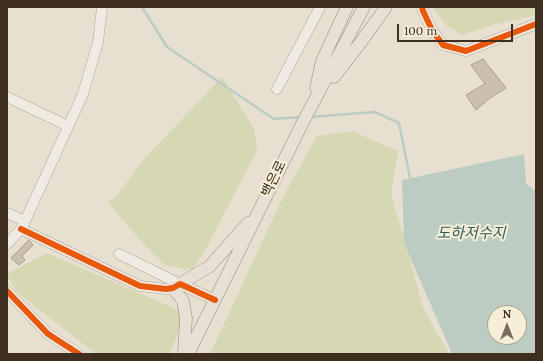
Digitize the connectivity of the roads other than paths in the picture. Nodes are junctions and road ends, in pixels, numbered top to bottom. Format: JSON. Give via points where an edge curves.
{"nodes":[{"id":1,"x":320,"y":7,"type":"edge"},
{"id":2,"x":347,"y":7,"type":"edge"},
{"id":3,"x":364,"y":7,"type":"edge"},
{"id":4,"x":386,"y":7,"type":"edge"},
{"id":5,"x":422,"y":7,"type":"edge"},
{"id":6,"x":100,"y":8,"type":"edge"},
{"id":7,"x":536,"y":24,"type":"edge"},
{"id":8,"x":277,"y":89,"type":"dead end"},
{"id":9,"x":7,"y":97,"type":"edge"},
{"id":10,"x":311,"y":108,"type":"junction"},
{"id":11,"x":68,"y":126,"type":"junction"},
{"id":12,"x":258,"y":212,"type":"junction"},
{"id":13,"x":7,"y":213,"type":"edge"},
{"id":14,"x":23,"y":225,"type":"junction"},
{"id":15,"x":7,"y":244,"type":"edge"},
{"id":16,"x":119,"y":254,"type":"dead end"},
{"id":17,"x":177,"y":286,"type":"junction"},
{"id":18,"x":7,"y":291,"type":"edge"},
{"id":19,"x":215,"y":300,"type":"junction"},
{"id":20,"x":79,"y":354,"type":"edge"},
{"id":21,"x":184,"y":354,"type":"edge"},
{"id":22,"x":188,"y":354,"type":"edge"}],
"edges":[{"from":1,"to":8,"type":"street"},
{"from":2,"to":10,"type":"main road","via":[[322,61]]},
{"from":3,"to":10,"type":"main road","name":"백은로"},
{"from":4,"to":10,"type":"main road"},
{"from":5,"to":7,"type":"street","via":[[432,30],[443,45],[466,51]]},
{"from":6,"to":11,"type":"street","via":[[98,42],[83,94]]},
{"from":9,"to":11,"type":"street"},
{"from":10,"to":12,"type":"main road","name":"백은로"},
{"from":11,"to":14,"type":"street"},
{"from":12,"to":17,"type":"main road","via":[[210,266]]},
{"from":12,"to":19,"type":"main road","name":"백은로"},
{"from":13,"to":14,"type":"street"},
{"from":14,"to":15,"type":"street"},
{"from":14,"to":17,"type":"street","via":[[140,286],[166,289]]},
{"from":16,"to":17,"type":"street"},
{"from":17,"to":19,"type":"street"},
{"from":17,"to":21,"type":"main road","via":[[186,318]]},
{"from":18,"to":20,"type":"street","via":[[48,334]]},
{"from":19,"to":22,"type":"main road","name":"백은로"}]}
